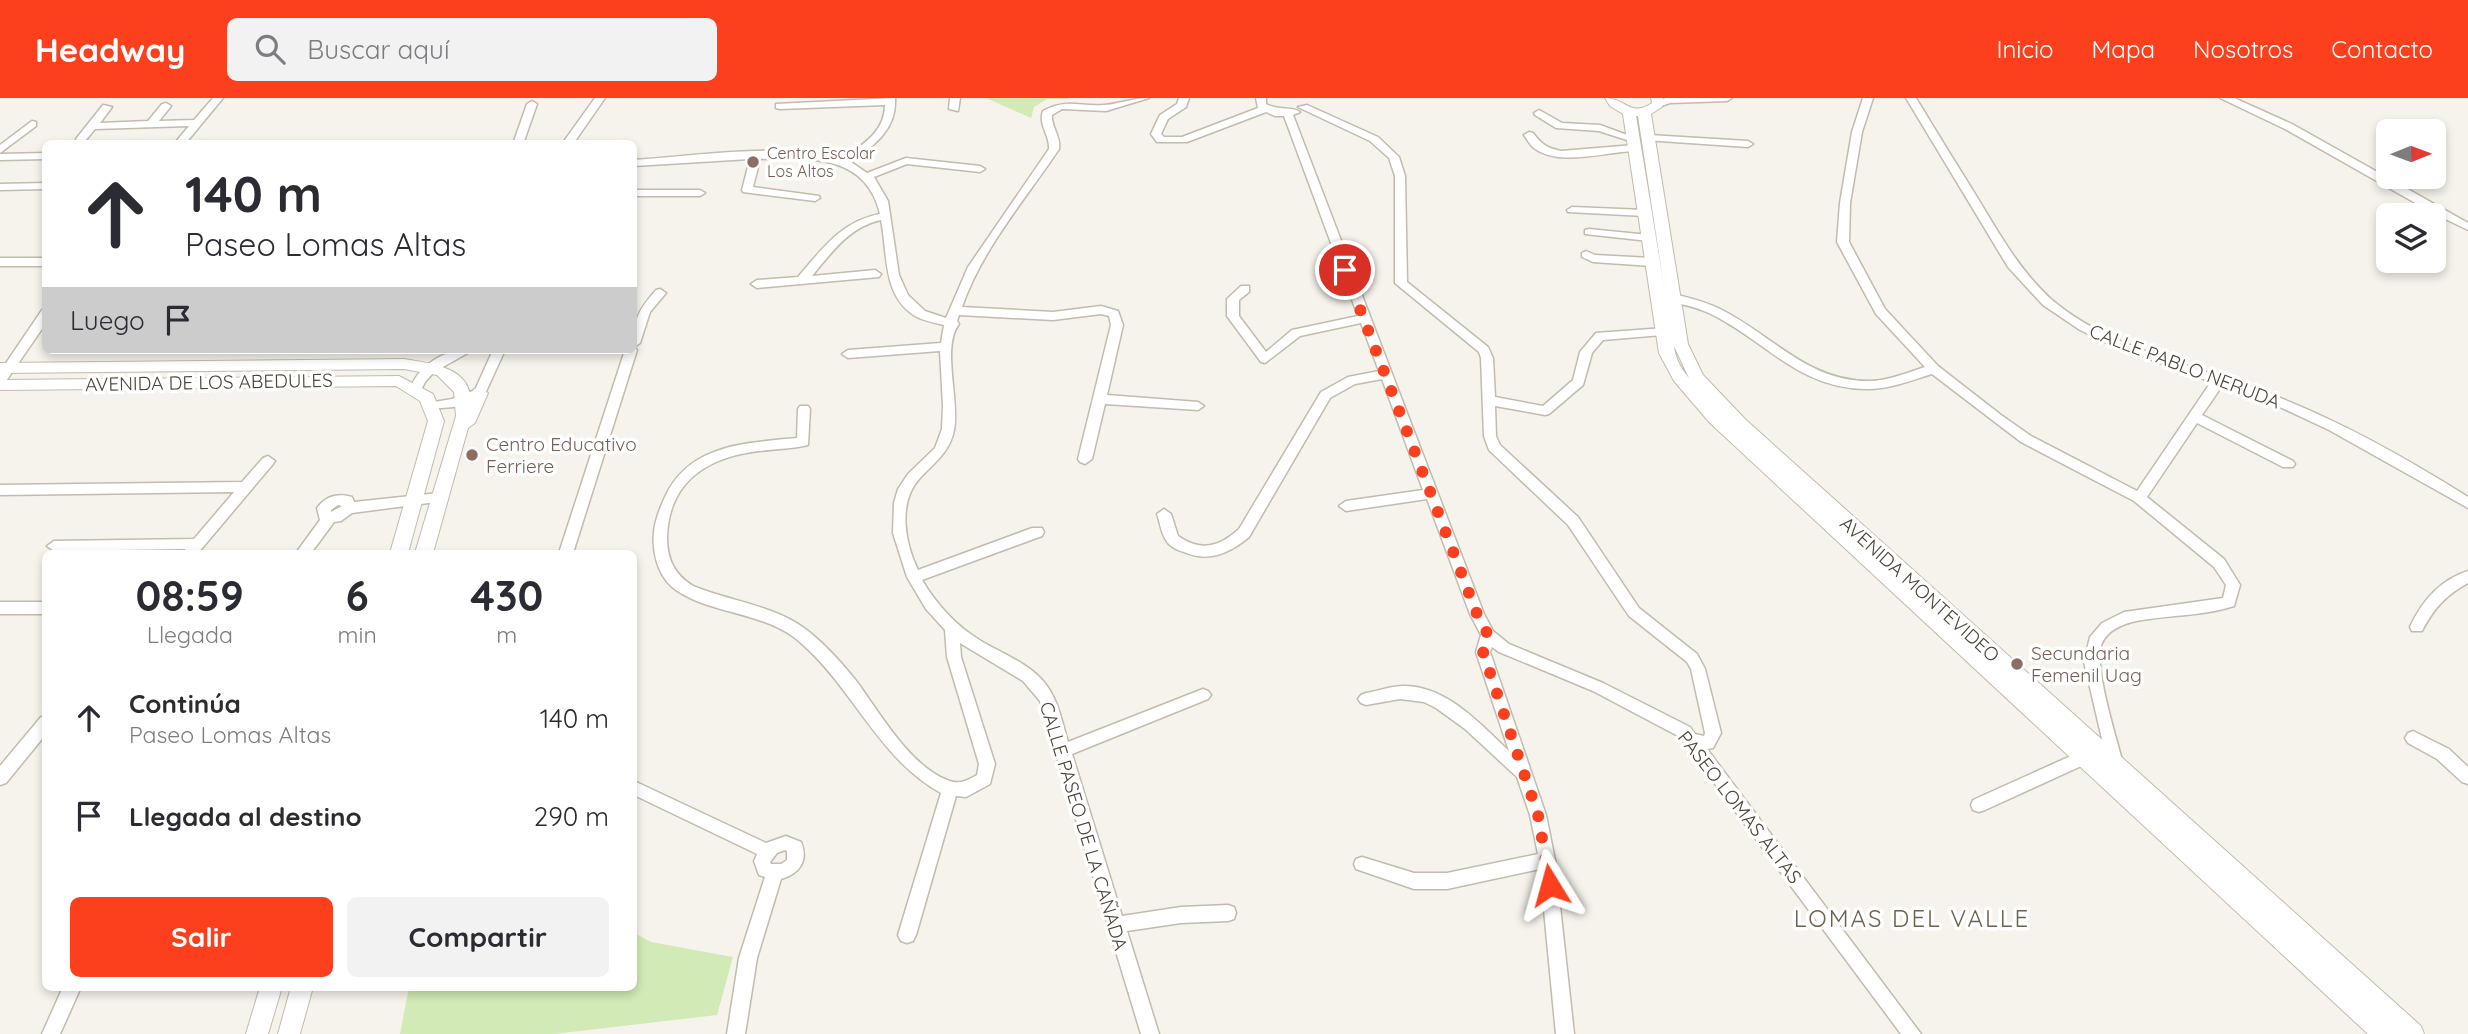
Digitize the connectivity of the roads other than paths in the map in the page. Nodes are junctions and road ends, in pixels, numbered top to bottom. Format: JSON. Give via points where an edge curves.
{"nodes":[{"id":1,"x":218,"y":98,"type":"edge"},
{"id":2,"x":600,"y":98,"type":"edge"},
{"id":3,"x":1144,"y":98,"type":"edge"},
{"id":4,"x":1184,"y":98,"type":"edge"},
{"id":5,"x":1611,"y":98,"type":"edge"},
{"id":6,"x":1727,"y":98,"type":"edge"},
{"id":7,"x":1868,"y":98,"type":"edge"},
{"id":8,"x":1911,"y":98,"type":"edge"},
{"id":9,"x":2225,"y":98,"type":"edge"},
{"id":10,"x":891,"y":99,"type":"edge"},
{"id":11,"x":1306,"y":101,"type":"edge"},
{"id":12,"x":532,"y":104,"type":"dead end"},
{"id":13,"x":1262,"y":104,"type":"edge"},
{"id":14,"x":166,"y":106,"type":"dead end"},
{"id":15,"x":780,"y":106,"type":"dead end"},
{"id":16,"x":1647,"y":106,"type":"edge"},
{"id":17,"x":107,"y":107,"type":"dead end"},
{"id":18,"x":1539,"y":113,"type":"dead end"},
{"id":19,"x":1288,"y":114,"type":"junction"},
{"id":20,"x":197,"y":123,"type":"junction"},
{"id":21,"x":32,"y":124,"type":"dead end"},
{"id":22,"x":151,"y":124,"type":"junction"},
{"id":23,"x":92,"y":126,"type":"junction"},
{"id":24,"x":1529,"y":135,"type":"dead end"},
{"id":25,"x":81,"y":139,"type":"dead end"},
{"id":26,"x":182,"y":140,"type":"edge"},
{"id":27,"x":519,"y":140,"type":"edge"},
{"id":28,"x":570,"y":140,"type":"edge"},
{"id":29,"x":1639,"y":142,"type":"junction"},
{"id":30,"x":1748,"y":144,"type":"dead end"},
{"id":31,"x":1,"y":156,"type":"edge"},
{"id":32,"x":42,"y":156,"type":"edge"},
{"id":33,"x":755,"y":158,"type":"junction"},
{"id":34,"x":844,"y":162,"type":"junction"},
{"id":35,"x":637,"y":163,"type":"edge"},
{"id":36,"x":980,"y":169,"type":"dead end"},
{"id":37,"x":42,"y":176,"type":"edge"},
{"id":38,"x":868,"y":176,"type":"junction"},
{"id":39,"x":33,"y":186,"type":"junction"},
{"id":40,"x":42,"y":186,"type":"edge"},
{"id":41,"x":0,"y":187,"type":"edge"},
{"id":42,"x":700,"y":192,"type":"dead end"},
{"id":43,"x":637,"y":193,"type":"edge"},
{"id":44,"x":815,"y":198,"type":"dead end"},
{"id":45,"x":1572,"y":210,"type":"dead end"},
{"id":46,"x":1645,"y":214,"type":"junction"},
{"id":47,"x":886,"y":216,"type":"junction"},
{"id":48,"x":2468,"y":227,"type":"edge"},
{"id":49,"x":1589,"y":232,"type":"dead end"},
{"id":50,"x":1648,"y":237,"type":"junction"},
{"id":51,"x":824,"y":255,"type":"junction"},
{"id":52,"x":1586,"y":255,"type":"dead end"},
{"id":53,"x":0,"y":262,"type":"edge"},
{"id":54,"x":42,"y":262,"type":"edge"},
{"id":55,"x":1652,"y":262,"type":"junction"},
{"id":56,"x":875,"y":274,"type":"dead end"},
{"id":57,"x":830,"y":278,"type":"junction"},
{"id":58,"x":801,"y":281,"type":"junction"},
{"id":59,"x":757,"y":284,"type":"dead end"},
{"id":60,"x":1245,"y":289,"type":"dead end"},
{"id":61,"x":660,"y":293,"type":"dead end"},
{"id":62,"x":1665,"y":296,"type":"junction"},
{"id":63,"x":639,"y":311,"type":"edge"},
{"id":64,"x":954,"y":317,"type":"junction"},
{"id":65,"x":42,"y":319,"type":"edge"},
{"id":66,"x":1363,"y":319,"type":"junction"},
{"id":67,"x":1670,"y":330,"type":"junction"},
{"id":68,"x":946,"y":347,"type":"junction"},
{"id":69,"x":459,"y":354,"type":"edge"},
{"id":70,"x":497,"y":354,"type":"edge"},
{"id":71,"x":630,"y":354,"type":"edge"},
{"id":72,"x":848,"y":355,"type":"dead end"},
{"id":73,"x":431,"y":367,"type":"junction"},
{"id":74,"x":1934,"y":369,"type":"junction"},
{"id":75,"x":1384,"y":374,"type":"junction"},
{"id":76,"x":2,"y":376,"type":"edge"},
{"id":77,"x":2220,"y":379,"type":"junction"},
{"id":78,"x":416,"y":389,"type":"junction"},
{"id":79,"x":480,"y":393,"type":"junction"},
{"id":80,"x":1099,"y":399,"type":"junction"},
{"id":81,"x":464,"y":400,"type":"junction"},
{"id":82,"x":1489,"y":400,"type":"junction"},
{"id":83,"x":432,"y":406,"type":"junction"},
{"id":84,"x":1198,"y":406,"type":"dead end"},
{"id":85,"x":804,"y":409,"type":"dead end"},
{"id":86,"x":2195,"y":417,"type":"junction"},
{"id":87,"x":452,"y":458,"type":"junction"},
{"id":88,"x":1085,"y":459,"type":"dead end"},
{"id":89,"x":268,"y":461,"type":"dead end"},
{"id":90,"x":2288,"y":464,"type":"dead end"},
{"id":91,"x":246,"y":487,"type":"junction"},
{"id":92,"x":0,"y":490,"type":"edge"},
{"id":93,"x":1430,"y":494,"type":"junction"},
{"id":94,"x":439,"y":498,"type":"junction"},
{"id":95,"x":2139,"y":498,"type":"junction"},
{"id":96,"x":415,"y":500,"type":"junction"},
{"id":97,"x":2468,"y":503,"type":"edge"},
{"id":98,"x":1346,"y":506,"type":"dead end"},
{"id":99,"x":1164,"y":514,"type":"dead end"},
{"id":100,"x":1839,"y":526,"type":"junction"},
{"id":101,"x":1037,"y":533,"type":"dead end"},
{"id":102,"x":54,"y":546,"type":"dead end"},
{"id":103,"x":193,"y":549,"type":"edge"},
{"id":104,"x":305,"y":550,"type":"edge"},
{"id":105,"x":401,"y":550,"type":"edge"},
{"id":106,"x":425,"y":550,"type":"edge"},
{"id":107,"x":567,"y":550,"type":"edge"},
{"id":108,"x":2468,"y":576,"type":"edge"},
{"id":109,"x":915,"y":577,"type":"junction"},
{"id":110,"x":0,"y":608,"type":"edge"},
{"id":111,"x":42,"y":608,"type":"edge"},
{"id":112,"x":2417,"y":626,"type":"dead end"},
{"id":113,"x":952,"y":628,"type":"junction"},
{"id":114,"x":1488,"y":635,"type":"junction"},
{"id":115,"x":1203,"y":695,"type":"dead end"},
{"id":116,"x":1366,"y":699,"type":"dead end"},
{"id":117,"x":42,"y":727,"type":"edge"},
{"id":118,"x":2413,"y":738,"type":"dead end"},
{"id":119,"x":1693,"y":740,"type":"junction"},
{"id":120,"x":1062,"y":751,"type":"junction"},
{"id":121,"x":2084,"y":757,"type":"junction"},
{"id":122,"x":2108,"y":769,"type":"junction"},
{"id":123,"x":1523,"y":773,"type":"junction"},
{"id":124,"x":2468,"y":777,"type":"edge"},
{"id":125,"x":0,"y":778,"type":"edge"},
{"id":126,"x":950,"y":788,"type":"junction"},
{"id":127,"x":637,"y":789,"type":"edge"},
{"id":128,"x":1979,"y":805,"type":"dead end"},
{"id":129,"x":767,"y":851,"type":"junction"},
{"id":130,"x":1547,"y":860,"type":"junction"},
{"id":131,"x":1362,"y":864,"type":"dead end"},
{"id":132,"x":775,"y":874,"type":"junction"},
{"id":133,"x":1228,"y":913,"type":"dead end"},
{"id":134,"x":1115,"y":925,"type":"junction"},
{"id":135,"x":908,"y":935,"type":"dead end"},
{"id":136,"x":2295,"y":940,"type":"junction"},
{"id":137,"x":70,"y":991,"type":"edge"},
{"id":138,"x":270,"y":991,"type":"edge"},
{"id":139,"x":301,"y":991,"type":"edge"},
{"id":140,"x":51,"y":1034,"type":"edge"},
{"id":141,"x":257,"y":1034,"type":"edge"},
{"id":142,"x":289,"y":1034,"type":"edge"},
{"id":143,"x":736,"y":1034,"type":"edge"},
{"id":144,"x":1150,"y":1034,"type":"edge"},
{"id":145,"x":1566,"y":1034,"type":"edge"},
{"id":146,"x":1912,"y":1034,"type":"edge"},
{"id":147,"x":2384,"y":1034,"type":"edge"},
{"id":148,"x":2413,"y":1034,"type":"edge"}],
"edges":[{"from":1,"to":20,"type":"street"},
{"from":2,"to":28,"type":"street"},
{"from":3,"to":64,"type":"street","name":"CALLE PASEO DE LA CAÑADA","via":[[1106,108],[1060,106],[1047,113],[1046,122],[1056,140],[1054,149],[970,271]]},
{"from":4,"to":13,"type":"street","via":[[1161,122],[1156,134],[1161,140],[1183,140]]},
{"from":5,"to":16,"type":"street","via":[[1616,106]]},
{"from":6,"to":16,"type":"street","via":[[1669,100]]},
{"from":7,"to":74,"type":"street","via":[[1857,132],[1843,242],[1880,311]]},
{"from":8,"to":77,"type":"street","name":"CALLE PABLO NERUDA","via":[[1998,244],[2045,300],[2085,328]]},
{"from":9,"to":48,"type":"street","via":[[2306,134]]},
{"from":10,"to":15,"type":"street"},
{"from":10,"to":34,"type":"street","via":[[891,116],[881,134]]},
{"from":11,"to":19,"type":"street"},
{"from":11,"to":82,"type":"street","via":[[1374,139],[1394,157],[1400,176],[1400,280],[1484,350]]},
{"from":12,"to":27,"type":"street"},
{"from":13,"to":19,"type":"street"},
{"from":14,"to":22,"type":"street"},
{"from":16,"to":29,"type":"street","name":"AVENIDA MONTEVIDEO"},
{"from":17,"to":23,"type":"street"},
{"from":18,"to":29,"type":"street","via":[[1560,126],[1600,128]]},
{"from":19,"to":66,"type":"street"},
{"from":20,"to":22,"type":"street"},
{"from":20,"to":26,"type":"street"},
{"from":21,"to":31,"type":"street"},
{"from":22,"to":23,"type":"street"},
{"from":23,"to":25,"type":"street"},
{"from":24,"to":29,"type":"street","via":[[1540,149],[1581,157]]},
{"from":29,"to":30,"type":"street"},
{"from":29,"to":46,"type":"street","name":"AVENIDA MONTEVIDEO"},
{"from":29,"to":62,"type":"street","name":"AVENIDA MONTEVIDEO"},
{"from":31,"to":32,"type":"street"},
{"from":33,"to":34,"type":"street","via":[[805,156]]},
{"from":33,"to":35,"type":"street"},
{"from":33,"to":44,"type":"street","via":[[747,190]]},
{"from":34,"to":38,"type":"street"},
{"from":36,"to":38,"type":"street","via":[[906,161]]},
{"from":37,"to":39,"type":"street"},
{"from":38,"to":47,"type":"street","via":[[884,200]]},
{"from":39,"to":40,"type":"street"},
{"from":39,"to":41,"type":"street"},
{"from":42,"to":43,"type":"street"},
{"from":45,"to":46,"type":"street"},
{"from":46,"to":50,"type":"street","name":"AVENIDA MONTEVIDEO"},
{"from":47,"to":51,"type":"street","via":[[866,218],[848,228]]},
{"from":47,"to":64,"type":"street","via":[[900,294],[922,314]]},
{"from":49,"to":50,"type":"street"},
{"from":50,"to":55,"type":"street","name":"AVENIDA MONTEVIDEO"},
{"from":51,"to":57,"type":"street"},
{"from":51,"to":58,"type":"street"},
{"from":52,"to":55,"type":"street"},
{"from":53,"to":54,"type":"street"},
{"from":55,"to":62,"type":"street","name":"AVENIDA MONTEVIDEO"},
{"from":56,"to":57,"type":"street"},
{"from":57,"to":58,"type":"street"},
{"from":58,"to":59,"type":"street"},
{"from":60,"to":66,"type":"street","via":[[1233,299],[1232,313],[1265,359],[1296,333]]},
{"from":61,"to":63,"type":"street"},
{"from":62,"to":67,"type":"street","name":"AVENIDA MONTEVIDEO"},
{"from":62,"to":74,"type":"street","via":[[1713,309],[1797,369],[1822,378],[1869,386]]},
{"from":64,"to":68,"type":"street","name":"CALLE PASEO DE LA CAÑADA"},
{"from":64,"to":80,"type":"street","via":[[1053,316],[1101,310],[1114,314],[1116,325]]},
{"from":65,"to":76,"type":"street"},
{"from":66,"to":75,"type":"street"},
{"from":67,"to":82,"type":"street","via":[[1600,336],[1586,352],[1579,382],[1545,411]]},
{"from":67,"to":100,"type":"street","name":"AVENIDA MONTEVIDEO","via":[[1723,417]]},
{"from":68,"to":72,"type":"street"},
{"from":68,"to":109,"type":"street","name":"CALLE PASEO DE LA CAÑADA","via":[[950,402],[945,442],[902,492],[899,508],[899,528]]},
{"from":69,"to":73,"type":"street"},
{"from":70,"to":79,"type":"street"},
{"from":71,"to":107,"type":"street"},
{"from":73,"to":76,"type":"street","name":"AVENIDA DE LOS ABEDULES","via":[[404,363]]},
{"from":73,"to":78,"type":"street"},
{"from":73,"to":81,"type":"street","name":"AVENIDA DE LOS ABEDULES","via":[[454,379]]},
{"from":74,"to":95,"type":"street","via":[[2026,439]]},
{"from":75,"to":93,"type":"street"},
{"from":75,"to":99,"type":"street","via":[[1352,380],[1325,395],[1234,543],[1207,553],[1192,551],[1171,539]]},
{"from":76,"to":78,"type":"street","name":"AVENIDA DE LOS ABEDULES","via":[[381,379]]},
{"from":77,"to":86,"type":"street"},
{"from":77,"to":97,"type":"street","name":"CALLE PABLO NERUDA","via":[[2333,426]]},
{"from":78,"to":83,"type":"street"},
{"from":79,"to":81,"type":"street"},
{"from":79,"to":87,"type":"street"},
{"from":80,"to":84,"type":"street"},
{"from":80,"to":88,"type":"street"},
{"from":81,"to":83,"type":"street"},
{"from":81,"to":87,"type":"street"},
{"from":82,"to":119,"type":"street","via":[[1494,447],[1573,521],[1634,612],[1695,663],[1713,733],[1708,743]]},
{"from":83,"to":96,"type":"street","via":[[434,434]]},
{"from":85,"to":126,"type":"street","via":[[803,442],[720,452],[699,462],[675,486],[659,533],[670,576],[685,588],[778,620],[800,633],[852,687],[898,752]]},
{"from":86,"to":90,"type":"street"},
{"from":86,"to":95,"type":"street"},
{"from":87,"to":94,"type":"street"},
{"from":89,"to":91,"type":"street"},
{"from":91,"to":92,"type":"street"},
{"from":91,"to":103,"type":"street"},
{"from":93,"to":98,"type":"street"},
{"from":93,"to":114,"type":"street"},
{"from":94,"to":96,"type":"street"},
{"from":94,"to":106,"type":"street"},
{"from":95,"to":122,"type":"street","via":[[2219,563],[2233,585],[2233,595],[2219,607],[2143,613],[2101,632],[2091,647],[2091,662]]},
{"from":96,"to":104,"type":"street","via":[[349,508],[347,500],[328,503],[323,512],[330,517]]},
{"from":96,"to":105,"type":"street"},
{"from":100,"to":121,"type":"street","name":"AVENIDA MONTEVIDEO"},
{"from":100,"to":122,"type":"street","name":"AVENIDA MONTEVIDEO"},
{"from":101,"to":109,"type":"street"},
{"from":102,"to":103,"type":"street"},
{"from":108,"to":112,"type":"street","via":[[2439,592]]},
{"from":109,"to":113,"type":"street","name":"CALLE PASEO DE LA CAÑADA","via":[[920,590]]},
{"from":110,"to":111,"type":"street"},
{"from":113,"to":120,"type":"street","name":"CALLE PASEO DE LA CAÑADA","via":[[1042,690]]},
{"from":113,"to":126,"type":"street","via":[[954,657],[987,764],[978,785]]},
{"from":114,"to":119,"type":"street","name":"PASEO LOMAS ALTAS","via":[[1504,648],[1667,720]]},
{"from":114,"to":123,"type":"street","via":[[1483,652]]},
{"from":115,"to":120,"type":"street"},
{"from":116,"to":123,"type":"street","via":[[1409,692],[1433,699]]},
{"from":117,"to":125,"type":"street"},
{"from":118,"to":124,"type":"street","via":[[2443,754]]},
{"from":119,"to":146,"type":"street","name":"PASEO LOMAS ALTAS"},
{"from":120,"to":134,"type":"street","name":"CALLE PASEO DE LA CAÑADA"},
{"from":121,"to":122,"type":"street","name":"AVENIDA MONTEVIDEO"},
{"from":121,"to":128,"type":"street"},
{"from":122,"to":136,"type":"street","name":"AVENIDA MONTEVIDEO"},
{"from":123,"to":130,"type":"street"},
{"from":126,"to":135,"type":"street"},
{"from":127,"to":129,"type":"street"},
{"from":129,"to":132,"type":"street","via":[[762,861],[765,870]]},
{"from":129,"to":132,"type":"street","via":[[786,843],[794,847],[794,865]]},
{"from":130,"to":131,"type":"street","via":[[1447,881],[1414,881]]},
{"from":130,"to":145,"type":"street"},
{"from":132,"to":143,"type":"street","via":[[748,958]]},
{"from":133,"to":134,"type":"street"},
{"from":134,"to":144,"type":"street","name":"CALLE PASEO DE LA CAÑADA"},
{"from":136,"to":147,"type":"street","name":"AVENIDA MONTEVIDEO"},
{"from":136,"to":148,"type":"street","name":"AVENIDA MONTEVIDEO"},
{"from":137,"to":140,"type":"street"},
{"from":138,"to":141,"type":"street"},
{"from":139,"to":142,"type":"street"}]}
